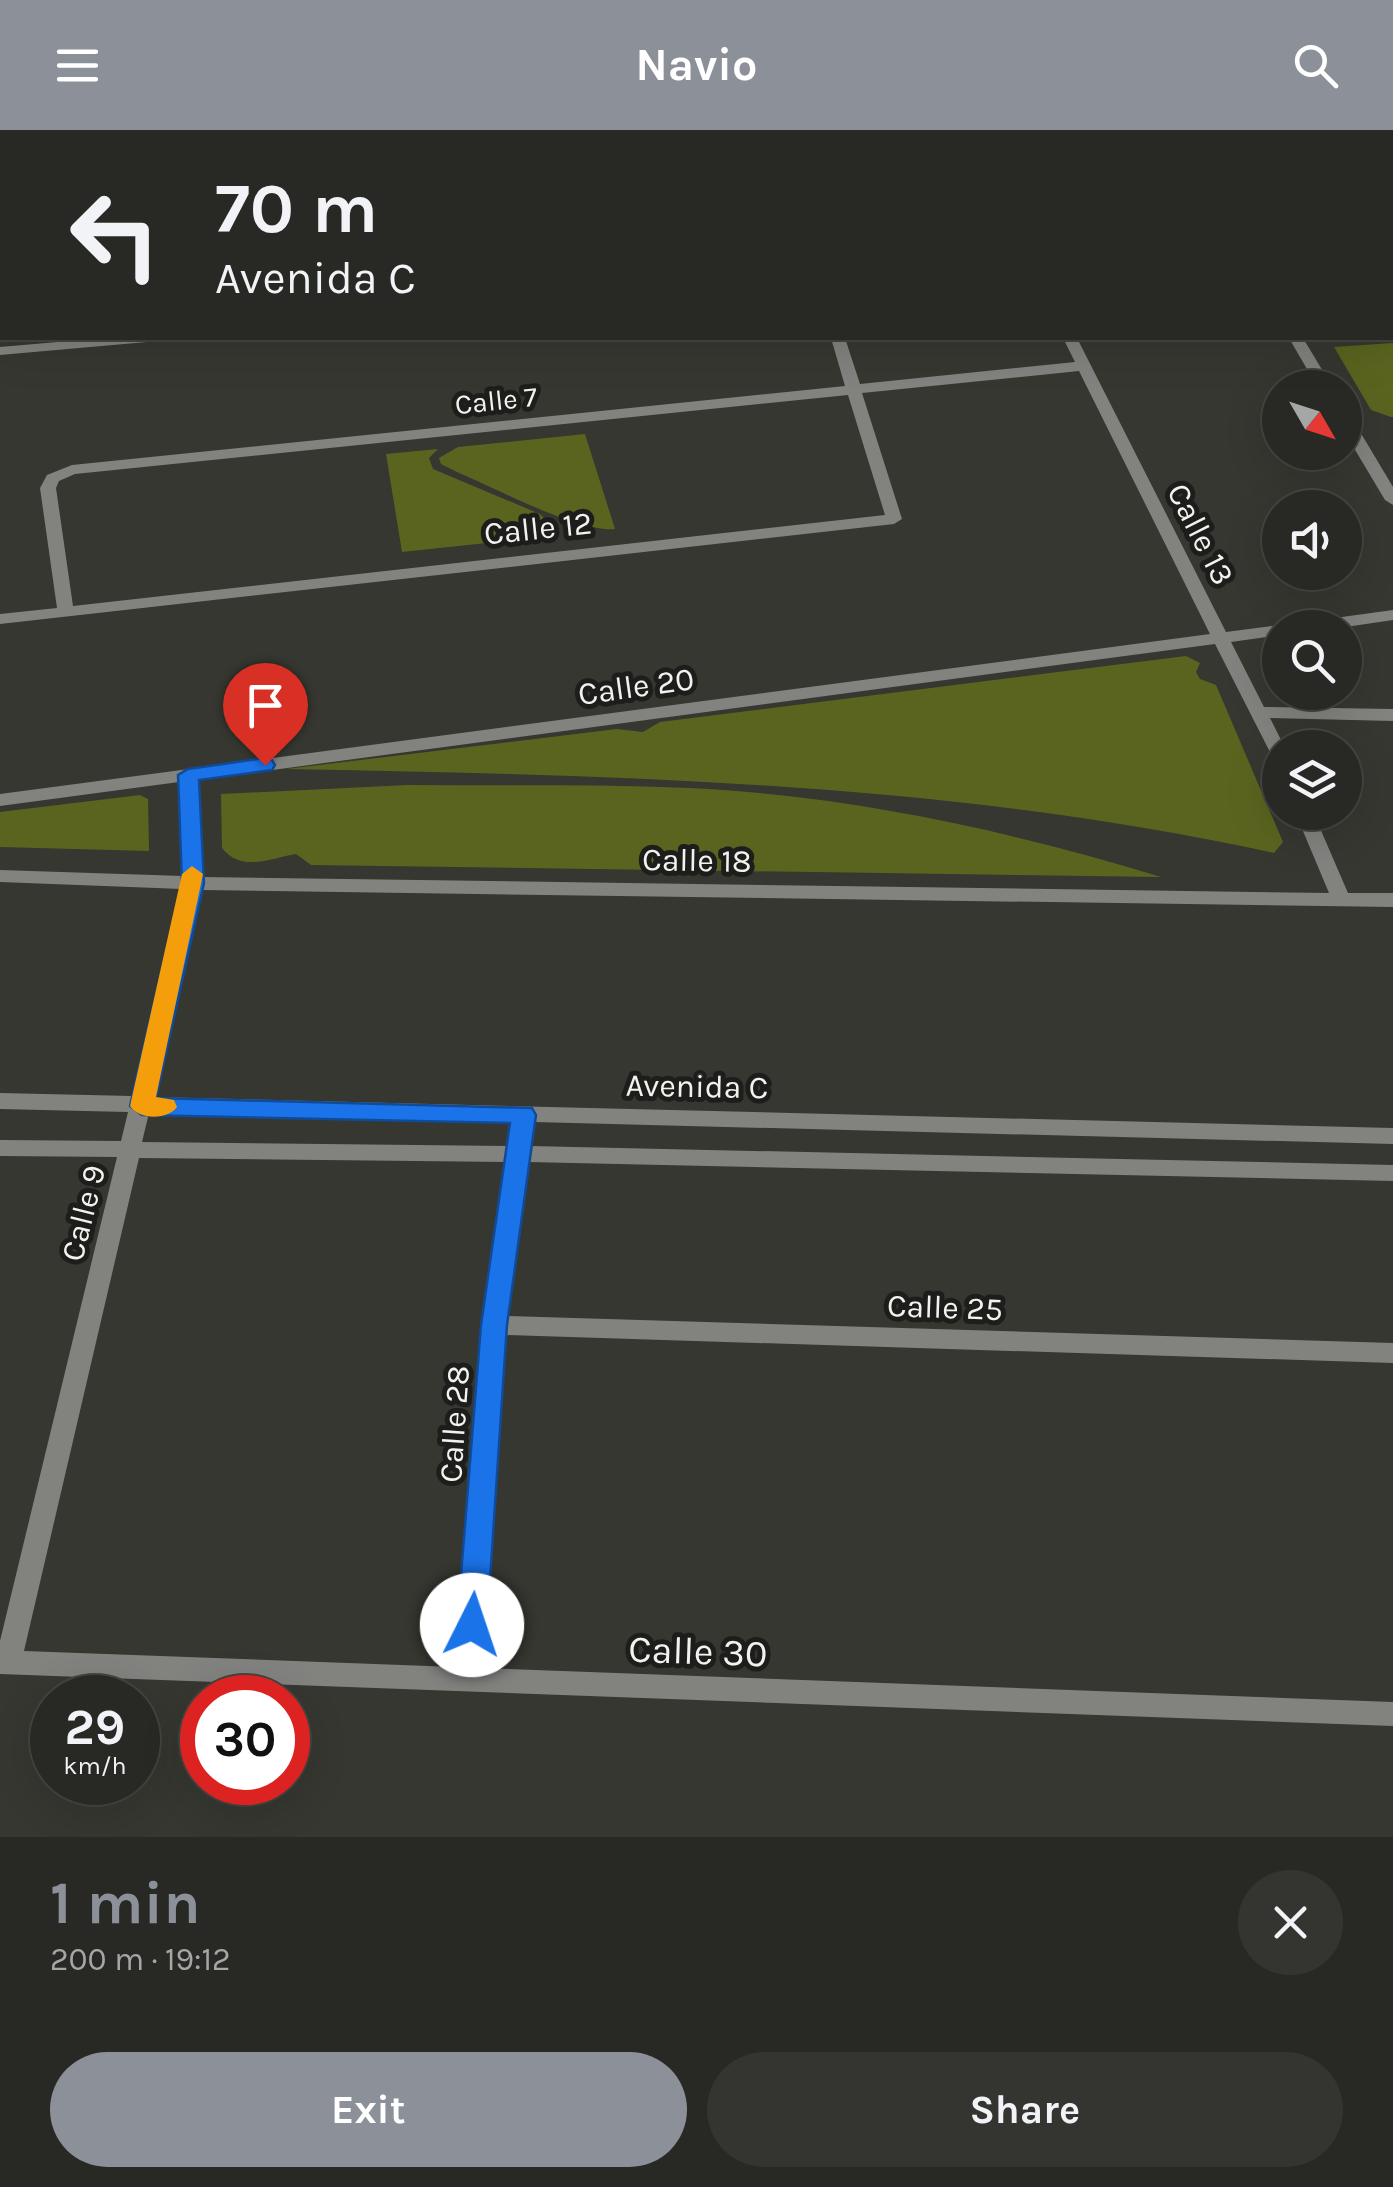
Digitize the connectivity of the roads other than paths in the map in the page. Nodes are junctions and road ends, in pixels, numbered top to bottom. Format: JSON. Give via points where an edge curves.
{"nodes":[{"id":1,"x":94,"y":340,"type":"edge"},
{"id":2,"x":839,"y":340,"type":"edge"},
{"id":3,"x":1071,"y":340,"type":"edge"},
{"id":4,"x":1297,"y":340,"type":"edge"},
{"id":5,"x":41,"y":342,"type":"edge"},
{"id":6,"x":0,"y":351,"type":"edge"},
{"id":7,"x":1082,"y":366,"type":"junction"},
{"id":8,"x":1315,"y":370,"type":"edge"},
{"id":9,"x":853,"y":389,"type":"junction"},
{"id":10,"x":1362,"y":448,"type":"edge"},
{"id":11,"x":1393,"y":500,"type":"edge"},
{"id":12,"x":66,"y":612,"type":"junction"},
{"id":13,"x":1393,"y":615,"type":"edge"},
{"id":14,"x":0,"y":619,"type":"edge"},
{"id":15,"x":1362,"y":619,"type":"edge"},
{"id":16,"x":1262,"y":632,"type":"edge"},
{"id":17,"x":1220,"y":638,"type":"junction"},
{"id":18,"x":1261,"y":712,"type":"junction"},
{"id":19,"x":1393,"y":715,"type":"edge"},
{"id":20,"x":1269,"y":730,"type":"edge"},
{"id":21,"x":188,"y":775,"type":"junction"},
{"id":22,"x":0,"y":800,"type":"edge"},
{"id":23,"x":1312,"y":830,"type":"edge"},
{"id":24,"x":0,"y":876,"type":"edge"},
{"id":25,"x":193,"y":883,"type":"junction"},
{"id":26,"x":1342,"y":899,"type":"junction"},
{"id":27,"x":1393,"y":900,"type":"edge"},
{"id":28,"x":0,"y":1101,"type":"edge"},
{"id":29,"x":142,"y":1106,"type":"junction"},
{"id":30,"x":524,"y":1115,"type":"junction"},
{"id":31,"x":1393,"y":1136,"type":"edge"},
{"id":32,"x":0,"y":1148,"type":"edge"},
{"id":33,"x":132,"y":1150,"type":"junction"},
{"id":34,"x":520,"y":1154,"type":"junction"},
{"id":35,"x":1393,"y":1173,"type":"edge"},
{"id":36,"x":494,"y":1325,"type":"junction"},
{"id":37,"x":1393,"y":1353,"type":"edge"},
{"id":38,"x":4,"y":1662,"type":"edge"},
{"id":39,"x":468,"y":1680,"type":"junction"},
{"id":40,"x":1393,"y":1714,"type":"edge"}],
"edges":[{"from":1,"to":5,"type":"street"},
{"from":2,"to":9,"type":"street","name":"Calle 12"},
{"from":3,"to":7,"type":"street","name":"Calle 13"},
{"from":4,"to":8,"type":"street"},
{"from":5,"to":6,"type":"street"},
{"from":7,"to":9,"type":"street","name":"Calle 7"},
{"from":7,"to":17,"type":"street","name":"Calle 13"},
{"from":9,"to":12,"type":"street","name":"Calle 7","via":[[72,470],[48,488]]},
{"from":9,"to":12,"type":"street","name":"Calle 12","via":[[894,518]]},
{"from":10,"to":11,"type":"street"},
{"from":12,"to":14,"type":"street","name":"Calle 12"},
{"from":13,"to":15,"type":"street"},
{"from":16,"to":17,"type":"street","name":"Calle 20"},
{"from":17,"to":18,"type":"street","name":"Calle 13"},
{"from":17,"to":21,"type":"street","name":"Calle 20"},
{"from":18,"to":19,"type":"street"},
{"from":18,"to":20,"type":"street","name":"Calle 13"},
{"from":21,"to":22,"type":"street","name":"Calle 20"},
{"from":21,"to":25,"type":"street","name":"Calle 9"},
{"from":23,"to":26,"type":"street"},
{"from":24,"to":25,"type":"street","name":"Calle 18"},
{"from":25,"to":26,"type":"street","name":"Calle 18"},
{"from":25,"to":29,"type":"street","name":"Calle 9"},
{"from":26,"to":27,"type":"street","name":"Calle 18"},
{"from":28,"to":29,"type":"street","name":"Avenida C"},
{"from":29,"to":30,"type":"street","name":"Avenida C"},
{"from":29,"to":33,"type":"street","name":"Calle 9"},
{"from":30,"to":31,"type":"street","name":"Avenida C"},
{"from":30,"to":34,"type":"street","name":"Calle 28"},
{"from":32,"to":33,"type":"street"},
{"from":33,"to":34,"type":"street"},
{"from":33,"to":38,"type":"street","name":"Calle 9"},
{"from":34,"to":35,"type":"street"},
{"from":34,"to":36,"type":"street","name":"Calle 28"},
{"from":36,"to":37,"type":"street","name":"Calle 25"},
{"from":36,"to":39,"type":"street","name":"Calle 28"},
{"from":38,"to":39,"type":"street","name":"Calle 30"},
{"from":39,"to":40,"type":"street","name":"Calle 30"}]}
